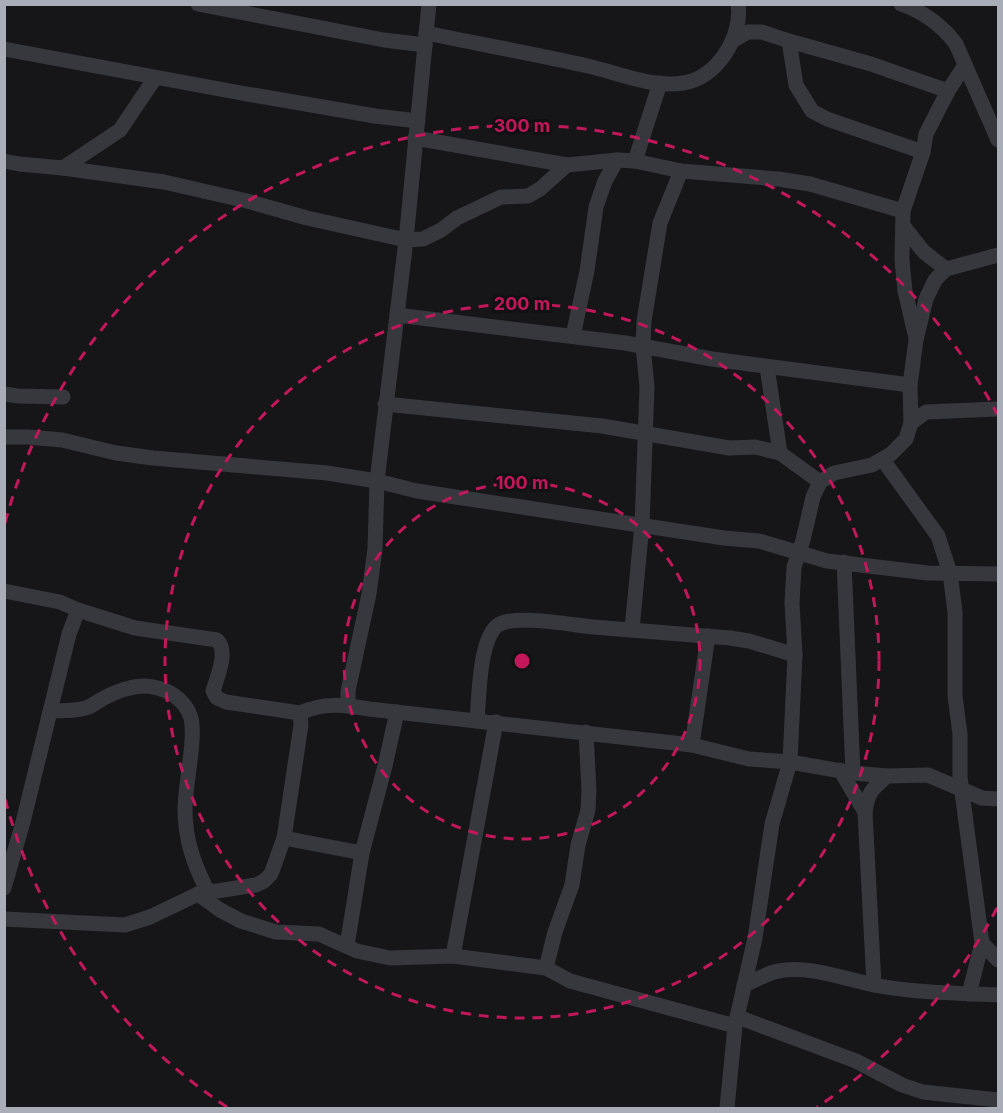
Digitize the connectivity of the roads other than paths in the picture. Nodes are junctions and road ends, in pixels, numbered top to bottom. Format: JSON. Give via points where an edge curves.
{"nodes":[{"id":1,"x":198,"y":4,"type":"edge"},
{"id":2,"x":429,"y":4,"type":"edge"},
{"id":3,"x":738,"y":4,"type":"edge"},
{"id":4,"x":901,"y":4,"type":"edge"},
{"id":5,"x":425,"y":39,"type":"junction"},
{"id":6,"x":789,"y":41,"type":"junction"},
{"id":7,"x":731,"y":42,"type":"junction"},
{"id":8,"x":4,"y":50,"type":"edge"},
{"id":9,"x":965,"y":65,"type":"junction"},
{"id":10,"x":155,"y":78,"type":"junction"},
{"id":11,"x":660,"y":83,"type":"junction"},
{"id":12,"x":948,"y":91,"type":"junction"},
{"id":13,"x":418,"y":121,"type":"junction"},
{"id":14,"x":415,"y":138,"type":"junction"},
{"id":15,"x":999,"y":140,"type":"edge"},
{"id":16,"x":923,"y":152,"type":"junction"},
{"id":17,"x":617,"y":160,"type":"junction"},
{"id":18,"x":635,"y":161,"type":"junction"},
{"id":19,"x":12,"y":163,"type":"edge"},
{"id":20,"x":567,"y":165,"type":"junction"},
{"id":21,"x":63,"y":168,"type":"junction"},
{"id":22,"x":681,"y":171,"type":"junction"},
{"id":23,"x":4,"y":175,"type":"edge"},
{"id":24,"x":903,"y":211,"type":"junction"},
{"id":25,"x":903,"y":226,"type":"junction"},
{"id":26,"x":406,"y":240,"type":"junction"},
{"id":27,"x":999,"y":255,"type":"edge"},
{"id":28,"x":946,"y":269,"type":"junction"},
{"id":29,"x":397,"y":315,"type":"junction"},
{"id":30,"x":573,"y":336,"type":"junction"},
{"id":31,"x":916,"y":340,"type":"junction"},
{"id":32,"x":643,"y":346,"type":"junction"},
{"id":33,"x":767,"y":367,"type":"junction"},
{"id":34,"x":910,"y":385,"type":"junction"},
{"id":35,"x":4,"y":394,"type":"edge"},
{"id":36,"x":63,"y":397,"type":"dead end"},
{"id":37,"x":911,"y":402,"type":"junction"},
{"id":38,"x":385,"y":404,"type":"junction"},
{"id":39,"x":999,"y":409,"type":"edge"},
{"id":40,"x":926,"y":412,"type":"junction"},
{"id":41,"x":911,"y":423,"type":"junction"},
{"id":42,"x":645,"y":433,"type":"junction"},
{"id":43,"x":4,"y":437,"type":"edge"},
{"id":44,"x":780,"y":453,"type":"junction"},
{"id":45,"x":883,"y":460,"type":"junction"},
{"id":46,"x":377,"y":481,"type":"junction"},
{"id":47,"x":820,"y":482,"type":"junction"},
{"id":48,"x":642,"y":525,"type":"junction"},
{"id":49,"x":799,"y":552,"type":"junction"},
{"id":50,"x":844,"y":562,"type":"junction"},
{"id":51,"x":950,"y":573,"type":"junction"},
{"id":52,"x":999,"y":574,"type":"edge"},
{"id":53,"x":4,"y":591,"type":"edge"},
{"id":54,"x":78,"y":610,"type":"junction"},
{"id":55,"x":632,"y":629,"type":"junction"},
{"id":56,"x":708,"y":636,"type":"junction"},
{"id":57,"x":795,"y":656,"type":"junction"},
{"id":58,"x":348,"y":706,"type":"junction"},
{"id":59,"x":50,"y":711,"type":"junction"},
{"id":60,"x":397,"y":712,"type":"junction"},
{"id":61,"x":300,"y":713,"type":"junction"},
{"id":62,"x":477,"y":721,"type":"junction"},
{"id":63,"x":496,"y":722,"type":"junction"},
{"id":64,"x":586,"y":732,"type":"junction"},
{"id":65,"x":692,"y":745,"type":"junction"},
{"id":66,"x":790,"y":762,"type":"junction"},
{"id":67,"x":847,"y":771,"type":"junction"},
{"id":68,"x":887,"y":776,"type":"junction"},
{"id":69,"x":963,"y":791,"type":"junction"},
{"id":70,"x":999,"y":799,"type":"edge"},
{"id":71,"x":865,"y":812,"type":"junction"},
{"id":72,"x":284,"y":838,"type":"junction"},
{"id":73,"x":362,"y":853,"type":"junction"},
{"id":74,"x":6,"y":878,"type":"edge"},
{"id":75,"x":203,"y":893,"type":"junction"},
{"id":76,"x":4,"y":919,"type":"edge"},
{"id":77,"x":982,"y":943,"type":"junction"},
{"id":78,"x":347,"y":946,"type":"junction"},
{"id":79,"x":453,"y":956,"type":"junction"},
{"id":80,"x":999,"y":960,"type":"edge"},
{"id":81,"x":546,"y":968,"type":"junction"},
{"id":82,"x":874,"y":985,"type":"junction"},
{"id":83,"x":744,"y":986,"type":"junction"},
{"id":84,"x":969,"y":994,"type":"junction"},
{"id":85,"x":999,"y":995,"type":"edge"},
{"id":86,"x":736,"y":1021,"type":"junction"},
{"id":87,"x":999,"y":1100,"type":"edge"},
{"id":88,"x":727,"y":1108,"type":"edge"}],
"edges":[{"from":1,"to":5,"type":"street","via":[[384,40]]},
{"from":2,"to":5,"type":"street"},
{"from":3,"to":7,"type":"street","via":[[738,28]]},
{"from":4,"to":9,"type":"street","via":[[927,15],[948,32]]},
{"from":5,"to":11,"type":"street","via":[[587,66]]},
{"from":5,"to":13,"type":"street"},
{"from":6,"to":7,"type":"street","via":[[762,32],[748,32]]},
{"from":6,"to":12,"type":"street"},
{"from":6,"to":16,"type":"street","via":[[796,85],[812,111]]},
{"from":7,"to":11,"type":"street","via":[[718,64],[705,75],[684,84]]},
{"from":8,"to":10,"type":"street"},
{"from":9,"to":12,"type":"street"},
{"from":9,"to":15,"type":"street"},
{"from":10,"to":13,"type":"street"},
{"from":10,"to":21,"type":"street","via":[[120,130]]},
{"from":11,"to":18,"type":"street"},
{"from":12,"to":16,"type":"street","via":[[926,134]]},
{"from":13,"to":14,"type":"street"},
{"from":14,"to":20,"type":"street"},
{"from":14,"to":26,"type":"street"},
{"from":16,"to":24,"type":"street"},
{"from":17,"to":18,"type":"street"},
{"from":17,"to":20,"type":"street"},
{"from":17,"to":30,"type":"street","via":[[596,207]]},
{"from":18,"to":22,"type":"street"},
{"from":19,"to":21,"type":"street"},
{"from":19,"to":23,"type":"street"},
{"from":20,"to":26,"type":"street","via":[[528,196],[501,197],[423,239]]},
{"from":21,"to":26,"type":"street","via":[[164,182]]},
{"from":22,"to":24,"type":"street","via":[[810,184]]},
{"from":22,"to":32,"type":"street","via":[[660,223]]},
{"from":24,"to":25,"type":"street"},
{"from":25,"to":28,"type":"street","via":[[924,252]]},
{"from":25,"to":31,"type":"street","via":[[905,291]]},
{"from":26,"to":29,"type":"street"},
{"from":27,"to":28,"type":"street"},
{"from":28,"to":31,"type":"street","via":[[935,280],[926,299]]},
{"from":29,"to":30,"type":"street"},
{"from":29,"to":38,"type":"street"},
{"from":30,"to":32,"type":"street"},
{"from":31,"to":34,"type":"street"},
{"from":32,"to":33,"type":"street"},
{"from":32,"to":42,"type":"street"},
{"from":33,"to":34,"type":"street"},
{"from":33,"to":44,"type":"street"},
{"from":34,"to":37,"type":"street"},
{"from":35,"to":36,"type":"street"},
{"from":37,"to":40,"type":"street"},
{"from":37,"to":41,"type":"street"},
{"from":38,"to":42,"type":"street"},
{"from":38,"to":46,"type":"street"},
{"from":39,"to":40,"type":"street"},
{"from":40,"to":41,"type":"street"},
{"from":41,"to":45,"type":"street","via":[[906,439]]},
{"from":42,"to":44,"type":"street"},
{"from":42,"to":48,"type":"street"},
{"from":43,"to":46,"type":"street","via":[[62,440],[116,453]]},
{"from":44,"to":47,"type":"street"},
{"from":45,"to":47,"type":"street","via":[[834,473]]},
{"from":45,"to":51,"type":"street","via":[[938,536]]},
{"from":46,"to":48,"type":"street","via":[[417,491]]},
{"from":46,"to":58,"type":"street","via":[[375,549]]},
{"from":47,"to":49,"type":"street"},
{"from":48,"to":49,"type":"street","via":[[759,541]]},
{"from":48,"to":55,"type":"street"},
{"from":49,"to":50,"type":"street"},
{"from":49,"to":57,"type":"street","via":[[792,603]]},
{"from":50,"to":51,"type":"street","via":[[900,571]]},
{"from":50,"to":67,"type":"street"},
{"from":51,"to":52,"type":"street"},
{"from":51,"to":69,"type":"street"},
{"from":53,"to":54,"type":"street","via":[[60,602]]},
{"from":54,"to":59,"type":"street"},
{"from":54,"to":61,"type":"street","via":[[135,628],[217,640],[223,652],[213,691],[217,698]]},
{"from":55,"to":56,"type":"street"},
{"from":55,"to":62,"type":"street","via":[[510,621],[498,626],[488,637]]},
{"from":56,"to":57,"type":"street","via":[[749,642]]},
{"from":56,"to":65,"type":"street"},
{"from":57,"to":66,"type":"street"},
{"from":58,"to":60,"type":"street"},
{"from":58,"to":61,"type":"street","via":[[324,705]]},
{"from":59,"to":74,"type":"street"},
{"from":59,"to":75,"type":"street","via":[[88,707],[122,689],[146,686],[169,691],[180,699],[191,717],[185,810],[188,845]]},
{"from":60,"to":62,"type":"street"},
{"from":60,"to":73,"type":"street"},
{"from":61,"to":72,"type":"street"},
{"from":62,"to":63,"type":"street"},
{"from":63,"to":64,"type":"street"},
{"from":63,"to":79,"type":"street"},
{"from":64,"to":65,"type":"street"},
{"from":64,"to":81,"type":"street","via":[[588,810],[572,885]]},
{"from":65,"to":66,"type":"street","via":[[750,759]]},
{"from":66,"to":67,"type":"street"},
{"from":66,"to":83,"type":"street","via":[[772,824]]},
{"from":67,"to":68,"type":"street"},
{"from":67,"to":71,"type":"street"},
{"from":68,"to":69,"type":"street","via":[[928,775]]},
{"from":68,"to":71,"type":"street","via":[[871,790]]},
{"from":69,"to":70,"type":"street"},
{"from":69,"to":77,"type":"street"},
{"from":71,"to":82,"type":"street"},
{"from":72,"to":73,"type":"street"},
{"from":72,"to":75,"type":"street","via":[[271,874],[264,881]]},
{"from":73,"to":78,"type":"street"},
{"from":75,"to":76,"type":"street","via":[[125,925]]},
{"from":75,"to":78,"type":"street","via":[[220,910],[241,921],[276,932],[319,934]]},
{"from":77,"to":80,"type":"street"},
{"from":77,"to":84,"type":"street"},
{"from":78,"to":79,"type":"street","via":[[390,958]]},
{"from":79,"to":81,"type":"street"},
{"from":81,"to":86,"type":"street","via":[[570,981]]},
{"from":82,"to":83,"type":"street","via":[[794,970],[778,971]]},
{"from":82,"to":84,"type":"street"},
{"from":83,"to":86,"type":"street"},
{"from":84,"to":85,"type":"street"},
{"from":86,"to":87,"type":"street","via":[[845,1057],[923,1092]]},
{"from":86,"to":88,"type":"street"}]}
